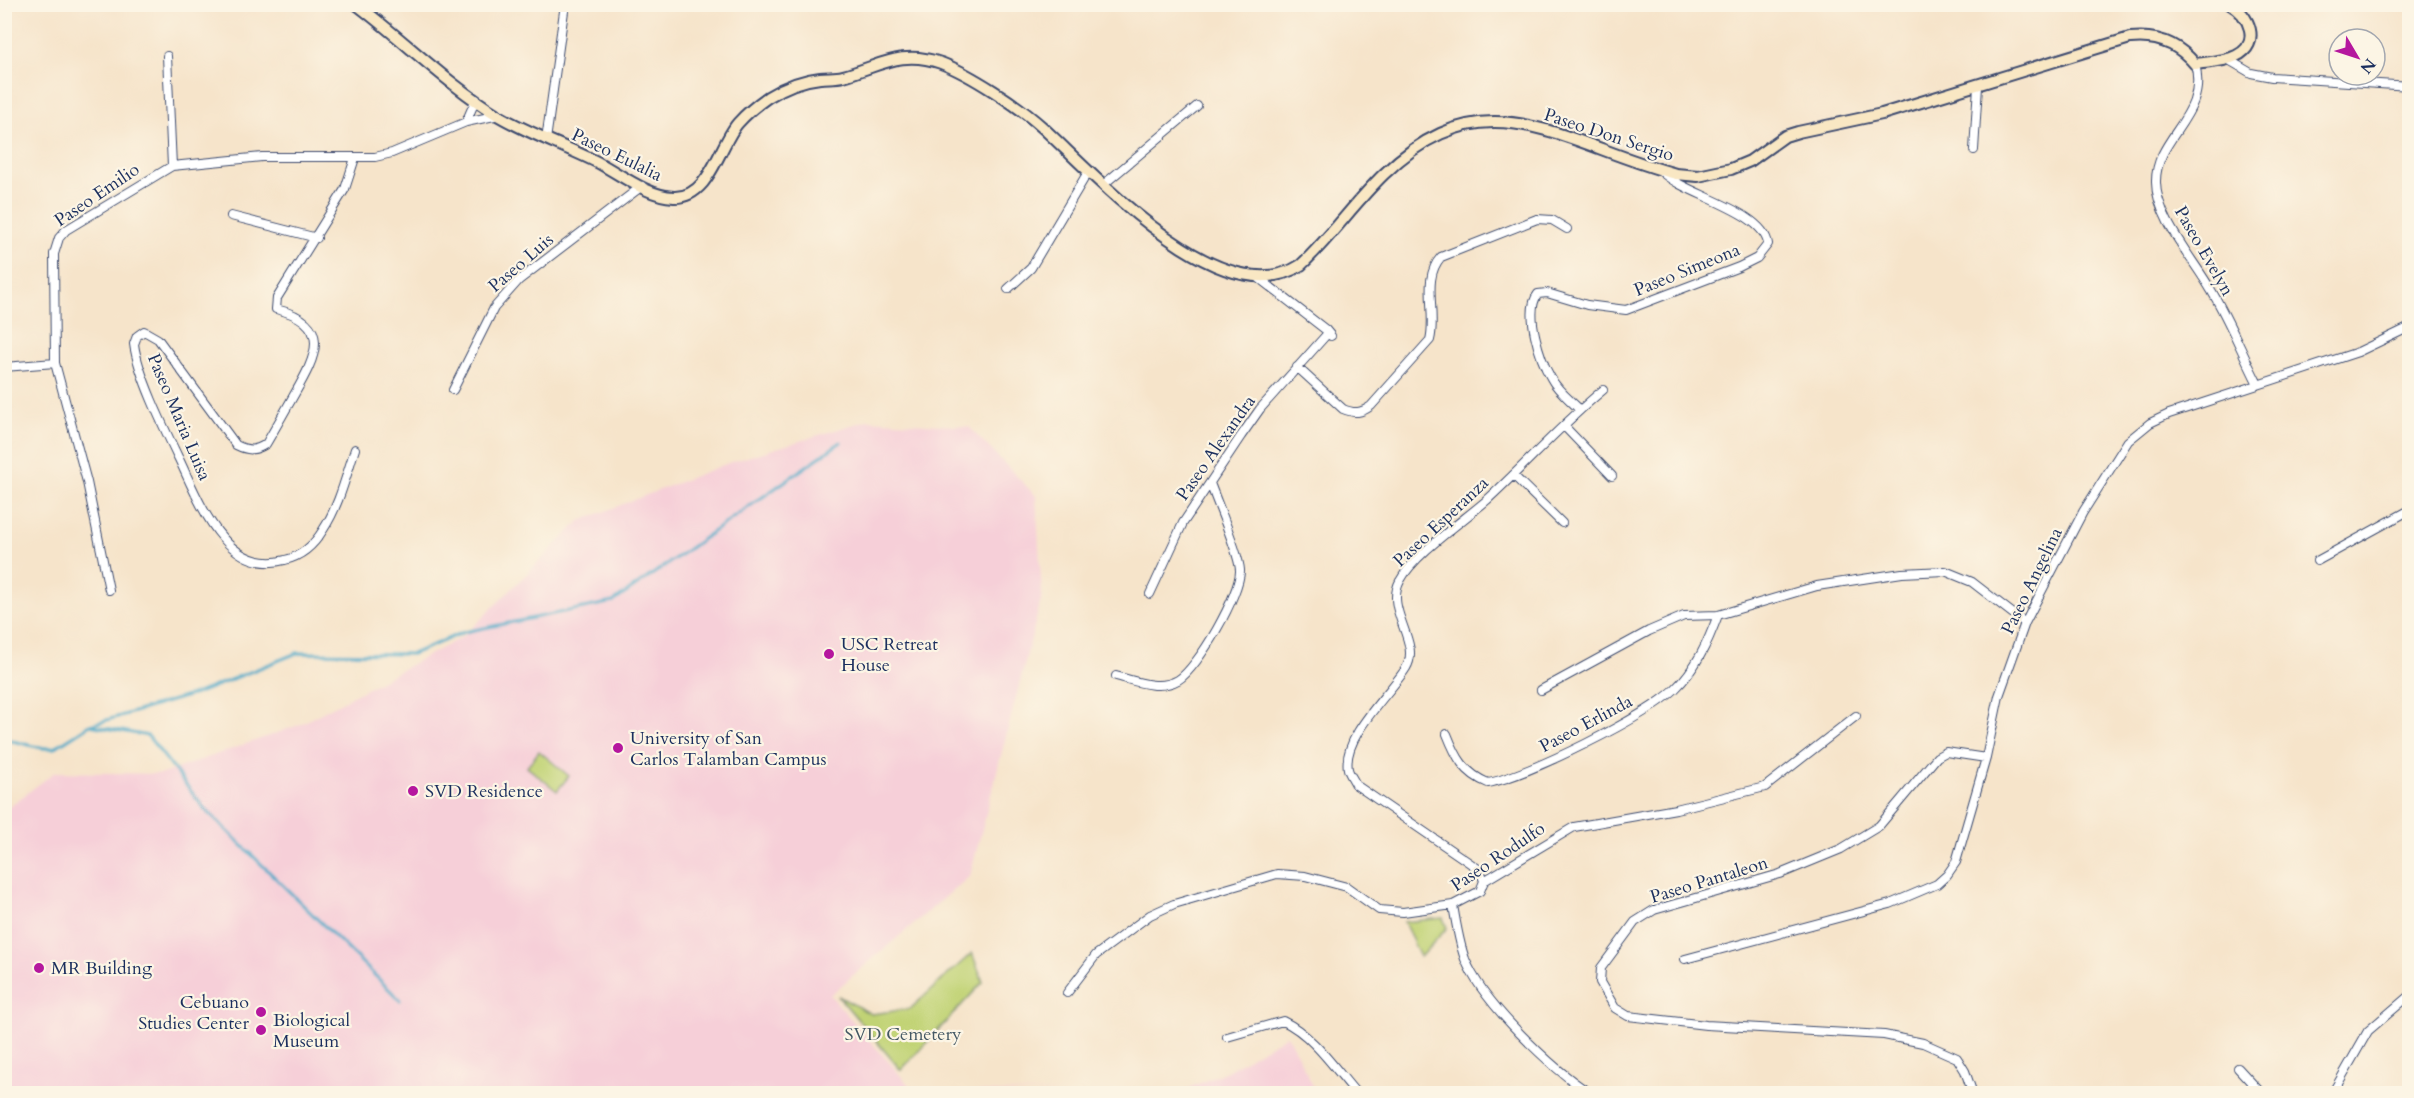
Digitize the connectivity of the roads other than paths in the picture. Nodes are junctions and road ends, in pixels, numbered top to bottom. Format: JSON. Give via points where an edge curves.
{"nodes":[{"id":1,"x":356,"y":4,"type":"edge"},
{"id":2,"x":565,"y":4,"type":"edge"},
{"id":3,"x":2230,"y":4,"type":"edge"},
{"id":4,"x":167,"y":56,"type":"dead end"},
{"id":5,"x":924,"y":59,"type":"joint"},
{"id":6,"x":2227,"y":59,"type":"junction"},
{"id":7,"x":2195,"y":64,"type":"junction"},
{"id":8,"x":1978,"y":86,"type":"junction"},
{"id":9,"x":2409,"y":86,"type":"edge"},
{"id":10,"x":476,"y":99,"type":"junction"},
{"id":11,"x":1197,"y":106,"type":"dead end"},
{"id":12,"x":499,"y":115,"type":"junction"},
{"id":13,"x":466,"y":122,"type":"junction"},
{"id":14,"x":546,"y":140,"type":"junction"},
{"id":15,"x":1974,"y":150,"type":"dead end"},
{"id":16,"x":355,"y":158,"type":"junction"},
{"id":17,"x":172,"y":166,"type":"junction"},
{"id":18,"x":1660,"y":170,"type":"junction"},
{"id":19,"x":1088,"y":172,"type":"junction"},
{"id":20,"x":1103,"y":185,"type":"junction"},
{"id":21,"x":642,"y":186,"type":"junction"},
{"id":22,"x":231,"y":216,"type":"dead end"},
{"id":23,"x":1567,"y":229,"type":"dead end"},
{"id":24,"x":317,"y":238,"type":"junction"},
{"id":25,"x":1255,"y":275,"type":"junction"},
{"id":26,"x":1008,"y":289,"type":"dead end"},
{"id":27,"x":2409,"y":327,"type":"edge"},
{"id":28,"x":55,"y":363,"type":"junction"},
{"id":29,"x":4,"y":367,"type":"edge"},
{"id":30,"x":1297,"y":367,"type":"junction"},
{"id":31,"x":2258,"y":384,"type":"junction"},
{"id":32,"x":453,"y":390,"type":"dead end"},
{"id":33,"x":1603,"y":390,"type":"dead end"},
{"id":34,"x":1580,"y":409,"type":"junction"},
{"id":35,"x":1564,"y":426,"type":"junction"},
{"id":36,"x":355,"y":449,"type":"dead end"},
{"id":37,"x":1513,"y":475,"type":"junction"},
{"id":38,"x":1612,"y":476,"type":"dead end"},
{"id":39,"x":1210,"y":483,"type":"junction"},
{"id":40,"x":2409,"y":510,"type":"edge"},
{"id":41,"x":1563,"y":524,"type":"dead end"},
{"id":42,"x":2317,"y":561,"type":"dead end"},
{"id":43,"x":109,"y":590,"type":"dead end"},
{"id":44,"x":1150,"y":594,"type":"dead end"},
{"id":45,"x":1718,"y":615,"type":"junction"},
{"id":46,"x":2025,"y":623,"type":"junction"},
{"id":47,"x":1116,"y":676,"type":"dead end"},
{"id":48,"x":1541,"y":690,"type":"dead end"},
{"id":49,"x":1856,"y":716,"type":"dead end"},
{"id":50,"x":1448,"y":734,"type":"dead end"},
{"id":51,"x":1986,"y":758,"type":"junction"},
{"id":52,"x":1484,"y":881,"type":"junction"},
{"id":53,"x":1452,"y":905,"type":"junction"},
{"id":54,"x":1685,"y":959,"type":"dead end"},
{"id":55,"x":1067,"y":993,"type":"dead end"},
{"id":56,"x":2409,"y":995,"type":"edge"},
{"id":57,"x":1227,"y":1037,"type":"dead end"},
{"id":58,"x":2238,"y":1068,"type":"dead end"},
{"id":59,"x":1357,"y":1094,"type":"edge"},
{"id":60,"x":1591,"y":1094,"type":"edge"},
{"id":61,"x":1973,"y":1094,"type":"edge"},
{"id":62,"x":2262,"y":1094,"type":"edge"},
{"id":63,"x":2332,"y":1094,"type":"edge"}],
"edges":[{"from":1,"to":10,"type":"street","name":"Paseo Eulalia"},
{"from":2,"to":14,"type":"street"},
{"from":3,"to":6,"type":"street","via":[[2245,16],[2251,32],[2242,52]]},
{"from":4,"to":17,"type":"street"},
{"from":5,"to":19,"type":"street","name":"Paseo Don Sergio","via":[[958,70],[1027,115]]},
{"from":5,"to":21,"type":"street","name":"Paseo Eulalia","via":[[889,59],[841,77],[795,83],[766,98],[738,124],[706,178],[695,189],[677,197]]},
{"from":6,"to":7,"type":"street"},
{"from":6,"to":9,"type":"street","via":[[2251,73],[2272,77]]},
{"from":7,"to":8,"type":"street","name":"Paseo Don Sergio","via":[[2171,43],[2140,37]]},
{"from":7,"to":31,"type":"street","name":"Paseo Evelyn","via":[[2195,98],[2159,163],[2157,192],[2164,214],[2212,291]]},
{"from":8,"to":15,"type":"street"},
{"from":8,"to":18,"type":"street","name":"Paseo Don Sergio","via":[[1882,114],[1798,132],[1750,161],[1715,173],[1686,175]]},
{"from":10,"to":12,"type":"street","name":"Paseo Eulalia"},
{"from":10,"to":13,"type":"street"},
{"from":11,"to":20,"type":"street"},
{"from":12,"to":13,"type":"street","name":"Paseo Emilio"},
{"from":12,"to":14,"type":"street","name":"Paseo Eulalia"},
{"from":13,"to":16,"type":"street","name":"Paseo Emilio","via":[[392,153]]},
{"from":14,"to":21,"type":"street","name":"Paseo Eulalia"},
{"from":16,"to":17,"type":"street","name":"Paseo Emilio","via":[[262,158]]},
{"from":16,"to":24,"type":"street","name":"Paseo Maria Luisa","via":[[350,179]]},
{"from":17,"to":28,"type":"street","name":"Paseo Emilio","via":[[58,238],[54,254]]},
{"from":18,"to":25,"type":"street","name":"Paseo Don Sergio","via":[[1526,125],[1497,121],[1456,126],[1403,156],[1300,265],[1280,275]]},
{"from":18,"to":34,"type":"street","name":"Paseo Simeona","via":[[1675,183],[1705,195],[1747,220],[1761,231],[1768,244],[1757,258],[1739,267],[1626,310],[1538,294],[1532,301],[1531,313],[1541,354],[1551,379]]},
{"from":19,"to":20,"type":"street","name":"Paseo Don Sergio"},
{"from":19,"to":26,"type":"street","via":[[1031,268]]},
{"from":20,"to":25,"type":"street","name":"Paseo Don Sergio","via":[[1189,253]]},
{"from":21,"to":32,"type":"street","name":"Paseo Luis","via":[[519,280],[494,308]]},
{"from":22,"to":24,"type":"street"},
{"from":23,"to":30,"type":"street","via":[[1552,220],[1537,219],[1441,257],[1433,266],[1430,340],[1362,412],[1343,409]]},
{"from":24,"to":36,"type":"street","name":"Paseo Maria Luisa","via":[[278,298],[276,309],[306,323],[316,346],[313,362],[266,444],[246,450],[229,438],[152,333],[144,331],[137,336],[135,353],[202,507],[225,541],[242,555],[275,563],[307,550],[334,511]]},
{"from":25,"to":30,"type":"street","name":"Paseo Alexandra","via":[[1330,335]]},
{"from":27,"to":31,"type":"street","name":"Paseo Angelina","via":[[2358,352]]},
{"from":28,"to":29,"type":"street"},
{"from":28,"to":43,"type":"street","name":"Paseo Emilio","via":[[87,482]]},
{"from":30,"to":39,"type":"street","name":"Paseo Alexandra","via":[[1260,409]]},
{"from":31,"to":46,"type":"street","name":"Paseo Angelina","via":[[2169,414],[2128,441],[2083,512]]},
{"from":33,"to":34,"type":"street","name":"Paseo Esperanza"},
{"from":34,"to":35,"type":"street","name":"Paseo Esperanza"},
{"from":35,"to":37,"type":"street","name":"Paseo Esperanza"},
{"from":35,"to":38,"type":"street"},
{"from":37,"to":41,"type":"street"},
{"from":37,"to":52,"type":"street","name":"Paseo Esperanza","via":[[1417,560],[1400,580],[1395,595],[1412,651],[1408,667],[1369,713],[1349,753],[1348,770],[1356,785],[1480,870]]},
{"from":39,"to":44,"type":"street","name":"Paseo Alexandra","via":[[1183,524]]},
{"from":39,"to":47,"type":"street","via":[[1240,569],[1236,594],[1208,643],[1178,680],[1149,686]]},
{"from":40,"to":42,"type":"street"},
{"from":45,"to":46,"type":"street","via":[[1817,586],[1902,573],[1945,571],[1972,582]]},
{"from":45,"to":48,"type":"street","via":[[1684,616]]},
{"from":45,"to":50,"type":"street","name":"Paseo Erlinda","via":[[1694,666],[1674,690],[1627,722],[1539,766],[1488,783],[1460,764]]},
{"from":46,"to":51,"type":"street","name":"Paseo Angelina","via":[[1999,696]]},
{"from":49,"to":52,"type":"street","name":"Paseo Rodulfo","via":[[1765,787],[1676,809],[1574,827]]},
{"from":51,"to":54,"type":"street","name":"Paseo Angelina","via":[[1956,862],[1937,884],[1890,904]]},
{"from":51,"to":61,"type":"street","name":"Paseo Pantaleon","via":[[1946,752],[1937,757],[1879,826],[1841,849],[1780,874],[1654,910],[1635,922],[1621,938],[1601,968],[1600,982],[1615,1008],[1628,1016],[1706,1025],[1884,1035],[1923,1042],[1957,1058]]},
{"from":52,"to":53,"type":"street","name":"Paseo Rodulfo","via":[[1480,891]]},
{"from":53,"to":55,"type":"street","name":"Paseo Rodulfo","via":[[1403,912],[1379,910],[1347,886],[1277,874],[1174,904],[1150,915],[1096,955]]},
{"from":53,"to":60,"type":"street","via":[[1466,960],[1475,977],[1541,1053]]},
{"from":56,"to":63,"type":"street","via":[[2368,1031]]},
{"from":57,"to":59,"type":"street","via":[[1283,1021],[1295,1027]]},
{"from":58,"to":62,"type":"street"}]}
